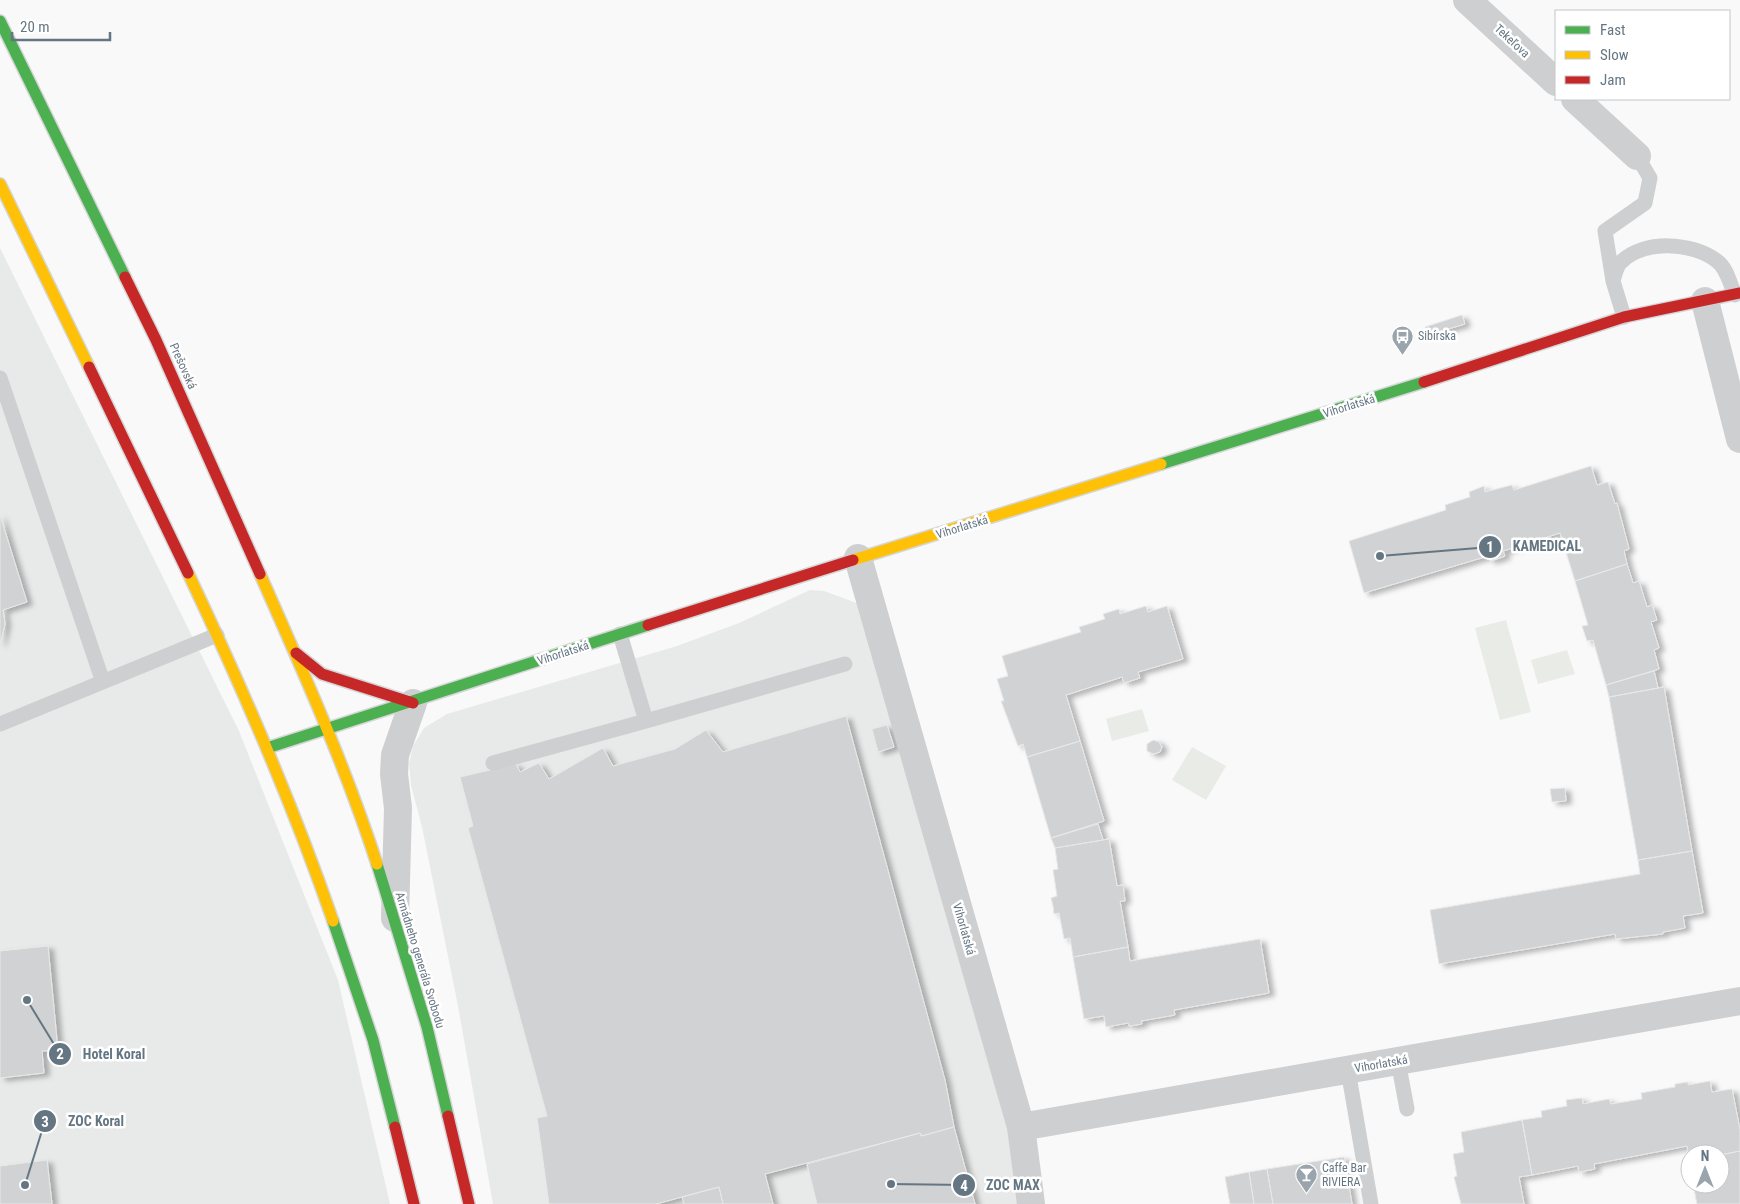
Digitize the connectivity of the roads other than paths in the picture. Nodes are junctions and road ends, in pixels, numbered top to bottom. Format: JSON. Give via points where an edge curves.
{"nodes":[{"id":1,"x":1467,"y":0,"type":"edge"},
{"id":2,"x":0,"y":21,"type":"edge"},
{"id":3,"x":1555,"y":81,"type":"edge"},
{"id":4,"x":1576,"y":100,"type":"edge"},
{"id":5,"x":1637,"y":156,"type":"joint"},
{"id":6,"x":0,"y":184,"type":"edge"},
{"id":7,"x":1613,"y":281,"type":"junction"},
{"id":8,"x":1737,"y":294,"type":"edge"},
{"id":9,"x":1705,"y":301,"type":"junction"},
{"id":10,"x":1624,"y":317,"type":"junction"},
{"id":11,"x":0,"y":378,"type":"edge"},
{"id":12,"x":1740,"y":439,"type":"edge"},
{"id":13,"x":858,"y":558,"type":"junction"},
{"id":14,"x":620,"y":634,"type":"junction"},
{"id":15,"x":217,"y":635,"type":"junction"},
{"id":16,"x":294,"y":652,"type":"junction"},
{"id":17,"x":845,"y":664,"type":"dead end"},
{"id":18,"x":103,"y":682,"type":"junction"},
{"id":19,"x":413,"y":703,"type":"junction"},
{"id":20,"x":646,"y":721,"type":"junction"},
{"id":21,"x":0,"y":724,"type":"edge"},
{"id":22,"x":327,"y":729,"type":"junction"},
{"id":23,"x":267,"y":748,"type":"junction"},
{"id":24,"x":493,"y":763,"type":"dead end"},
{"id":25,"x":394,"y":919,"type":"junction"},
{"id":26,"x":1740,"y":1001,"type":"edge"},
{"id":27,"x":1398,"y":1061,"type":"junction"},
{"id":28,"x":1348,"y":1070,"type":"junction"},
{"id":29,"x":1406,"y":1110,"type":"dead end"},
{"id":30,"x":1021,"y":1127,"type":"junction"},
{"id":31,"x":414,"y":1204,"type":"edge"},
{"id":32,"x":469,"y":1204,"type":"edge"},
{"id":33,"x":1031,"y":1204,"type":"edge"},
{"id":34,"x":1371,"y":1204,"type":"edge"}],
"edges":[{"from":1,"to":3,"type":"street","name":"Tekeľova"},
{"from":2,"to":16,"type":"main road","name":"Prešovská","via":[[156,340]]},
{"from":4,"to":5,"type":"street"},
{"from":5,"to":7,"type":"lane","via":[[1650,178],[1645,203],[1605,231]]},
{"from":6,"to":15,"type":"main road"},
{"from":7,"to":8,"type":"lane","via":[[1620,264],[1638,252],[1648,248],[1682,246],[1719,262]]},
{"from":7,"to":10,"type":"lane"},
{"from":8,"to":9,"type":"main road"},
{"from":9,"to":10,"type":"main road","name":"Vihorlatská"},
{"from":9,"to":12,"type":"street"},
{"from":10,"to":13,"type":"main road","name":"Vihorlatská","via":[[1374,399]]},
{"from":11,"to":18,"type":"lane"},
{"from":13,"to":14,"type":"main road","name":"Vihorlatská"},
{"from":13,"to":30,"type":"street","name":"Vihorlatská"},
{"from":14,"to":19,"type":"main road","name":"Vihorlatská"},
{"from":14,"to":20,"type":"lane"},
{"from":15,"to":18,"type":"lane"},
{"from":15,"to":23,"type":"main road"},
{"from":16,"to":19,"type":"main road","via":[[322,674]]},
{"from":16,"to":22,"type":"main road","name":"Prešovská"},
{"from":17,"to":20,"type":"lane"},
{"from":18,"to":21,"type":"lane"},
{"from":19,"to":22,"type":"main road","name":"Vihorlatská"},
{"from":19,"to":25,"type":"street","via":[[395,755],[398,808]]},
{"from":20,"to":24,"type":"lane"},
{"from":22,"to":23,"type":"main road","name":"Vihorlatská"},
{"from":22,"to":25,"type":"main road","name":"Armádneho generála Svobodu","via":[[362,819]]},
{"from":23,"to":31,"type":"main road","via":[[305,840],[373,1040]]},
{"from":25,"to":32,"type":"main road","name":"Armádneho generála Svobodu","via":[[427,1027]]},
{"from":26,"to":27,"type":"street","name":"Vihorlatská"},
{"from":27,"to":28,"type":"street","name":"Vihorlatská"},
{"from":27,"to":29,"type":"lane"},
{"from":28,"to":30,"type":"street","name":"Vihorlatská"},
{"from":28,"to":34,"type":"lane"},
{"from":30,"to":33,"type":"street","name":"Vihorlatská"}]}
